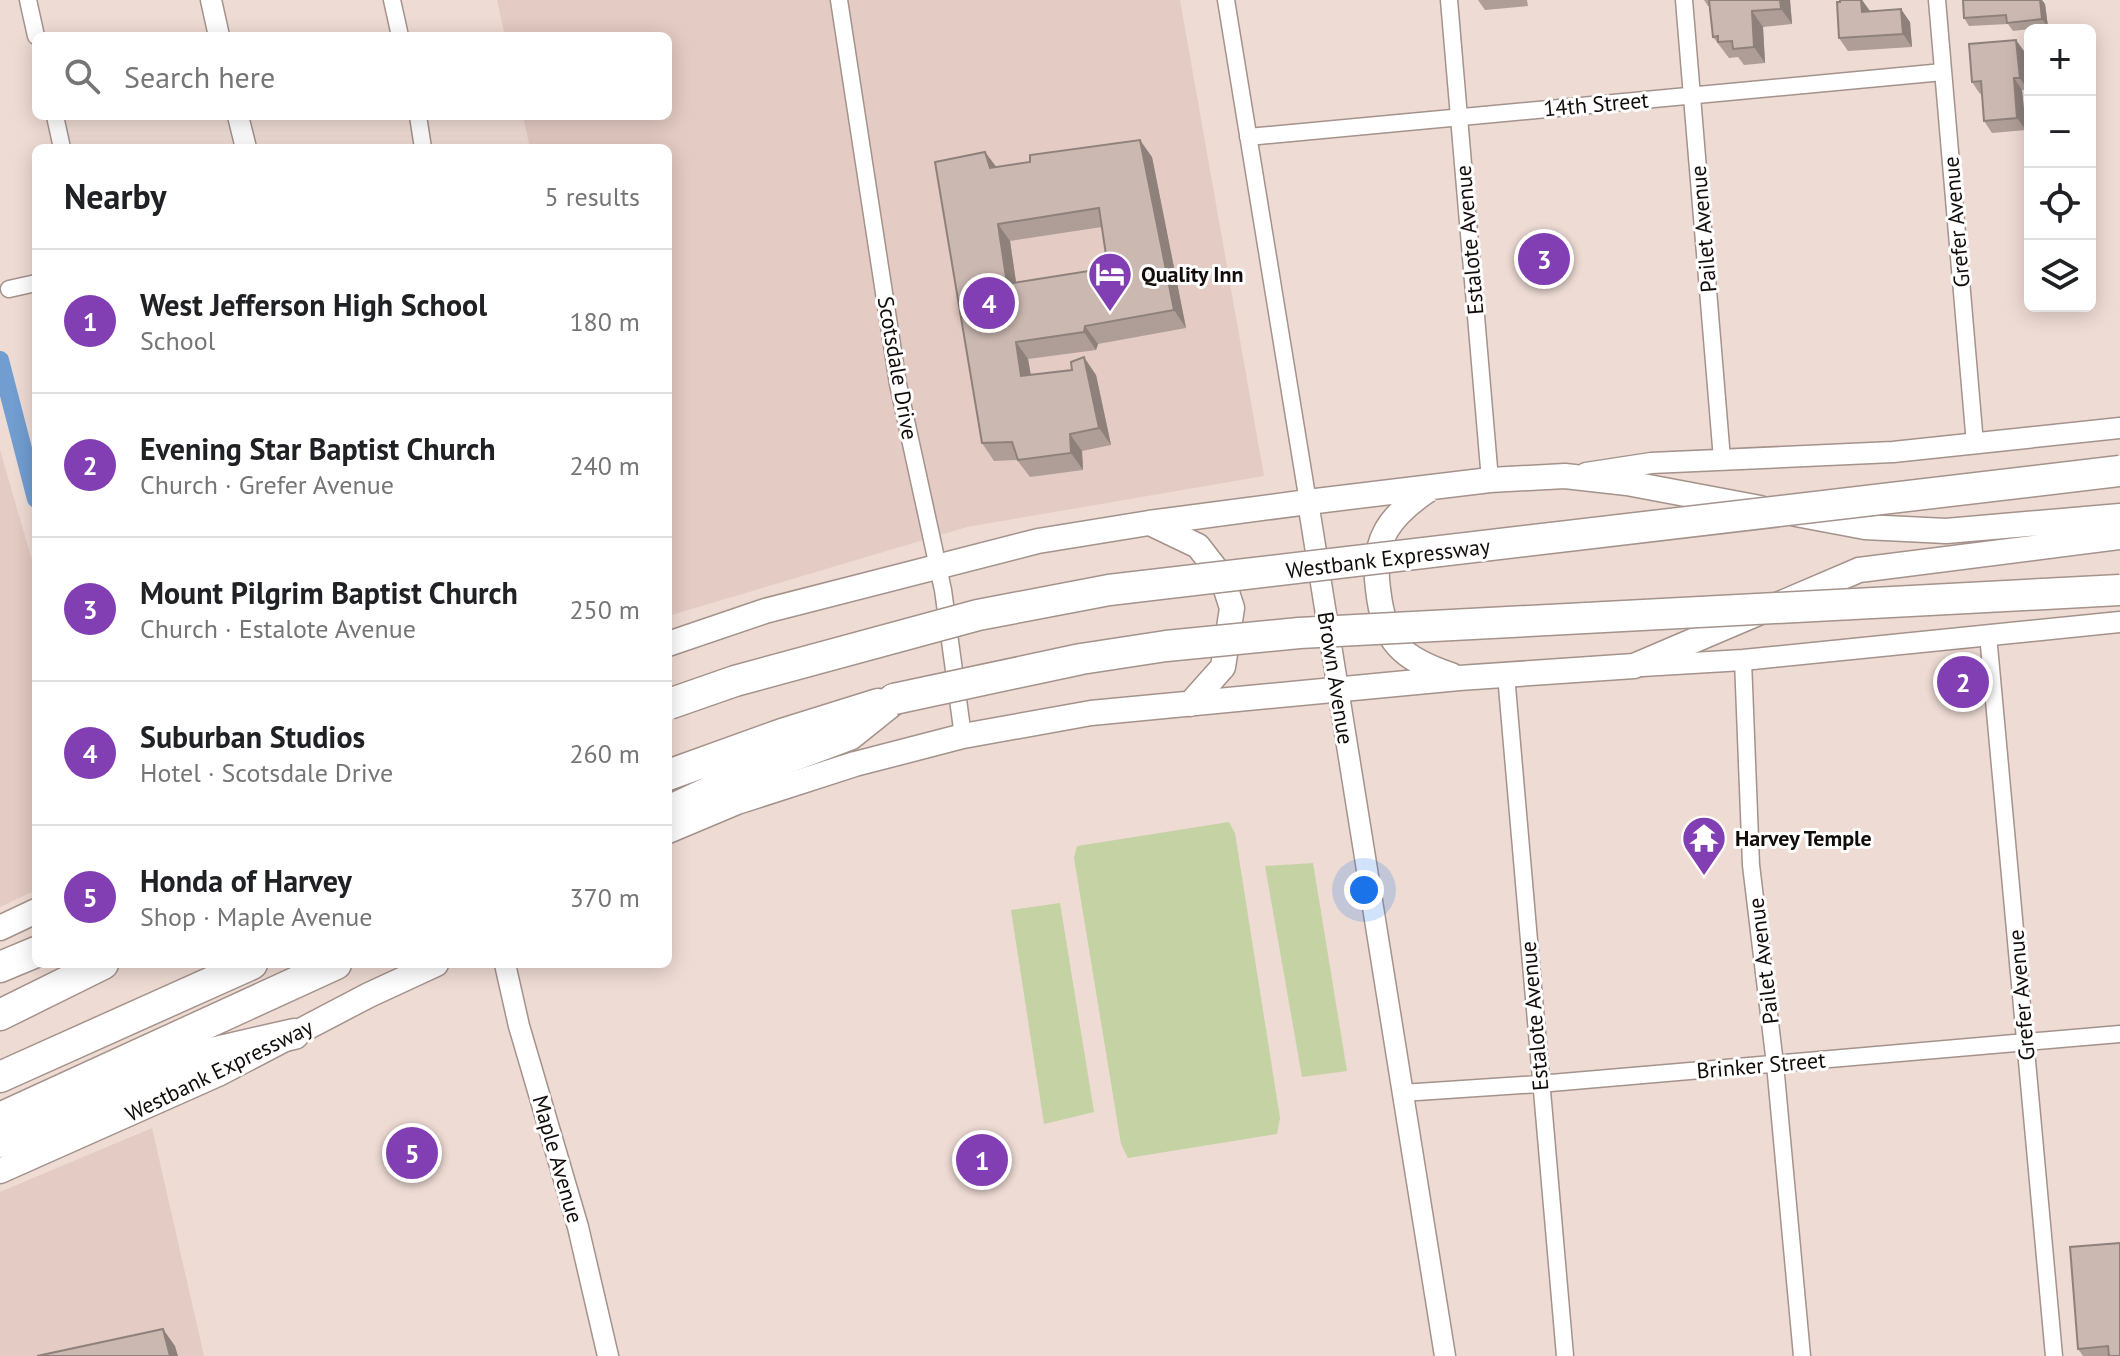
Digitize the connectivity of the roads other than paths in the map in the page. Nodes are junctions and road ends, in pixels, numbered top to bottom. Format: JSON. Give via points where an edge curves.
{"nodes":[{"id":1,"x":28,"y":0,"type":"edge"},
{"id":2,"x":211,"y":0,"type":"edge"},
{"id":3,"x":392,"y":0,"type":"edge"},
{"id":4,"x":839,"y":0,"type":"edge"},
{"id":5,"x":1226,"y":0,"type":"edge"},
{"id":6,"x":1449,"y":0,"type":"edge"},
{"id":7,"x":1684,"y":0,"type":"edge"},
{"id":8,"x":1937,"y":0,"type":"edge"},
{"id":9,"x":35,"y":32,"type":"edge"},
{"id":10,"x":218,"y":32,"type":"edge"},
{"id":11,"x":399,"y":32,"type":"edge"},
{"id":12,"x":1943,"y":72,"type":"junction"},
{"id":13,"x":1692,"y":95,"type":"junction"},
{"id":14,"x":1459,"y":117,"type":"junction"},
{"id":15,"x":56,"y":120,"type":"edge"},
{"id":16,"x":239,"y":120,"type":"edge"},
{"id":17,"x":419,"y":120,"type":"edge"},
{"id":18,"x":1248,"y":137,"type":"junction"},
{"id":19,"x":61,"y":144,"type":"edge"},
{"id":20,"x":245,"y":144,"type":"edge"},
{"id":21,"x":422,"y":144,"type":"edge"},
{"id":22,"x":32,"y":284,"type":"edge"},
{"id":23,"x":9,"y":289,"type":"dead end"},
{"id":24,"x":2120,"y":428,"type":"edge"},
{"id":25,"x":1975,"y":444,"type":"junction"},
{"id":26,"x":1722,"y":459,"type":"junction"},
{"id":27,"x":2120,"y":471,"type":"edge"},
{"id":28,"x":1565,"y":476,"type":"junction"},
{"id":29,"x":1490,"y":480,"type":"junction"},
{"id":30,"x":1433,"y":487,"type":"junction"},
{"id":31,"x":1308,"y":502,"type":"junction"},
{"id":32,"x":2120,"y":516,"type":"edge"},
{"id":33,"x":1149,"y":523,"type":"junction"},
{"id":34,"x":2120,"y":537,"type":"edge"},
{"id":35,"x":937,"y":566,"type":"junction"},
{"id":36,"x":2120,"y":590,"type":"edge"},
{"id":37,"x":2120,"y":622,"type":"edge"},
{"id":38,"x":1988,"y":635,"type":"junction"},
{"id":39,"x":672,"y":643,"type":"edge"},
{"id":40,"x":1743,"y":660,"type":"junction"},
{"id":41,"x":1634,"y":666,"type":"junction"},
{"id":42,"x":1506,"y":675,"type":"junction"},
{"id":43,"x":1459,"y":678,"type":"junction"},
{"id":44,"x":1338,"y":691,"type":"junction"},
{"id":45,"x":894,"y":699,"type":"junction"},
{"id":46,"x":672,"y":704,"type":"edge"},
{"id":47,"x":1190,"y":704,"type":"junction"},
{"id":48,"x":963,"y":736,"type":"junction"},
{"id":49,"x":672,"y":774,"type":"edge"},
{"id":50,"x":672,"y":809,"type":"edge"},
{"id":51,"x":672,"y":829,"type":"edge"},
{"id":52,"x":32,"y":913,"type":"edge"},
{"id":53,"x":0,"y":928,"type":"edge"},
{"id":54,"x":32,"y":954,"type":"edge"},
{"id":55,"x":0,"y":967,"type":"edge"},
{"id":56,"x":95,"y":968,"type":"edge"},
{"id":57,"x":243,"y":968,"type":"edge"},
{"id":58,"x":327,"y":968,"type":"edge"},
{"id":59,"x":428,"y":968,"type":"edge"},
{"id":60,"x":506,"y":968,"type":"edge"},
{"id":61,"x":0,"y":1015,"type":"edge"},
{"id":62,"x":294,"y":1034,"type":"junction"},
{"id":63,"x":2120,"y":1034,"type":"edge"},
{"id":64,"x":2025,"y":1042,"type":"junction"},
{"id":65,"x":1775,"y":1064,"type":"junction"},
{"id":66,"x":0,"y":1077,"type":"edge"},
{"id":67,"x":1539,"y":1084,"type":"junction"},
{"id":68,"x":1402,"y":1093,"type":"junction"},
{"id":69,"x":0,"y":1118,"type":"edge"},
{"id":70,"x":0,"y":1142,"type":"edge"},
{"id":71,"x":0,"y":1171,"type":"edge"},
{"id":72,"x":608,"y":1356,"type":"edge"},
{"id":73,"x":1445,"y":1356,"type":"edge"},
{"id":74,"x":1565,"y":1356,"type":"edge"},
{"id":75,"x":1802,"y":1356,"type":"edge"},
{"id":76,"x":2054,"y":1356,"type":"edge"}],
"edges":[{"from":1,"to":9,"type":"street"},
{"from":2,"to":10,"type":"street"},
{"from":3,"to":11,"type":"street"},
{"from":4,"to":35,"type":"street","name":"Scotsdale Drive","via":[[898,384]]},
{"from":5,"to":18,"type":"street","name":"Brown Avenue"},
{"from":6,"to":14,"type":"street","name":"Estalote Avenue"},
{"from":7,"to":13,"type":"street","name":"Pailet Avenue"},
{"from":8,"to":12,"type":"street","name":"Grefer Avenue"},
{"from":12,"to":13,"type":"street","name":"14th Street"},
{"from":12,"to":25,"type":"street","name":"Grefer Avenue"},
{"from":13,"to":14,"type":"street","name":"14th Street"},
{"from":13,"to":26,"type":"street","name":"Pailet Avenue"},
{"from":14,"to":18,"type":"street","name":"14th Street"},
{"from":14,"to":29,"type":"street","name":"Estalote Avenue"},
{"from":15,"to":19,"type":"street"},
{"from":16,"to":20,"type":"street"},
{"from":17,"to":21,"type":"street"},
{"from":18,"to":31,"type":"street","name":"Brown Avenue"},
{"from":22,"to":23,"type":"street"},
{"from":24,"to":25,"type":"street"},
{"from":25,"to":26,"type":"street"},
{"from":26,"to":28,"type":"street"},
{"from":27,"to":46,"type":"highway","name":"Westbank Expressway","bridge":true,"via":[[1109,590],[978,615],[735,681]]},
{"from":28,"to":29,"type":"main road"},
{"from":28,"to":32,"type":"main road","via":[[1865,527],[1946,531]]},
{"from":29,"to":30,"type":"main road"},
{"from":30,"to":31,"type":"main road"},
{"from":30,"to":43,"type":"main road","via":[[1394,518],[1379,543],[1375,572],[1381,616],[1391,638],[1414,659]]},
{"from":31,"to":33,"type":"main road"},
{"from":31,"to":44,"type":"street","name":"Brown Avenue"},
{"from":33,"to":35,"type":"main road","via":[[1038,541]]},
{"from":33,"to":47,"type":"main road","via":[[1198,546],[1222,577],[1232,608],[1223,667]]},
{"from":34,"to":41,"type":"main road","via":[[1859,570]]},
{"from":35,"to":39,"type":"main road","via":[[765,611]]},
{"from":35,"to":48,"type":"street","name":"Scotsdale Drive"},
{"from":36,"to":45,"type":"highway","bridge":true,"via":[[1299,633],[1081,659]]},
{"from":37,"to":38,"type":"street"},
{"from":38,"to":40,"type":"street"},
{"from":38,"to":64,"type":"street","name":"Grefer Avenue"},
{"from":40,"to":41,"type":"street"},
{"from":40,"to":65,"type":"street","name":"Pailet Avenue","via":[[1751,865]]},
{"from":41,"to":42,"type":"main road"},
{"from":42,"to":43,"type":"main road"},
{"from":42,"to":67,"type":"street","name":"Estalote Avenue"},
{"from":43,"to":44,"type":"main road"},
{"from":44,"to":47,"type":"main road"},
{"from":44,"to":68,"type":"street","name":"Brown Avenue"},
{"from":45,"to":49,"type":"highway"},
{"from":45,"to":50,"type":"highway","via":[[849,735]]},
{"from":47,"to":48,"type":"main road","via":[[1091,713]]},
{"from":48,"to":51,"type":"main road","via":[[840,768]]},
{"from":52,"to":53,"type":"main road"},
{"from":54,"to":55,"type":"highway"},
{"from":56,"to":61,"type":"highway"},
{"from":57,"to":66,"type":"highway"},
{"from":58,"to":69,"type":"highway"},
{"from":59,"to":62,"type":"main road","name":"Westbank Expressway"},
{"from":60,"to":72,"type":"street","name":"Maple Avenue"},
{"from":62,"to":70,"type":"highway","via":[[207,1054]]},
{"from":62,"to":71,"type":"main road","name":"Westbank Expressway","via":[[218,1074]]},
{"from":63,"to":64,"type":"street","name":"Brinker Street"},
{"from":64,"to":65,"type":"street","name":"Brinker Street"},
{"from":64,"to":76,"type":"street","name":"Grefer Avenue"},
{"from":65,"to":67,"type":"street","name":"Brinker Street"},
{"from":65,"to":75,"type":"street","name":"Pailet Avenue"},
{"from":67,"to":68,"type":"street","name":"Brinker Street"},
{"from":67,"to":74,"type":"street","name":"Estalote Avenue"},
{"from":68,"to":73,"type":"street","name":"Brown Avenue"}]}
